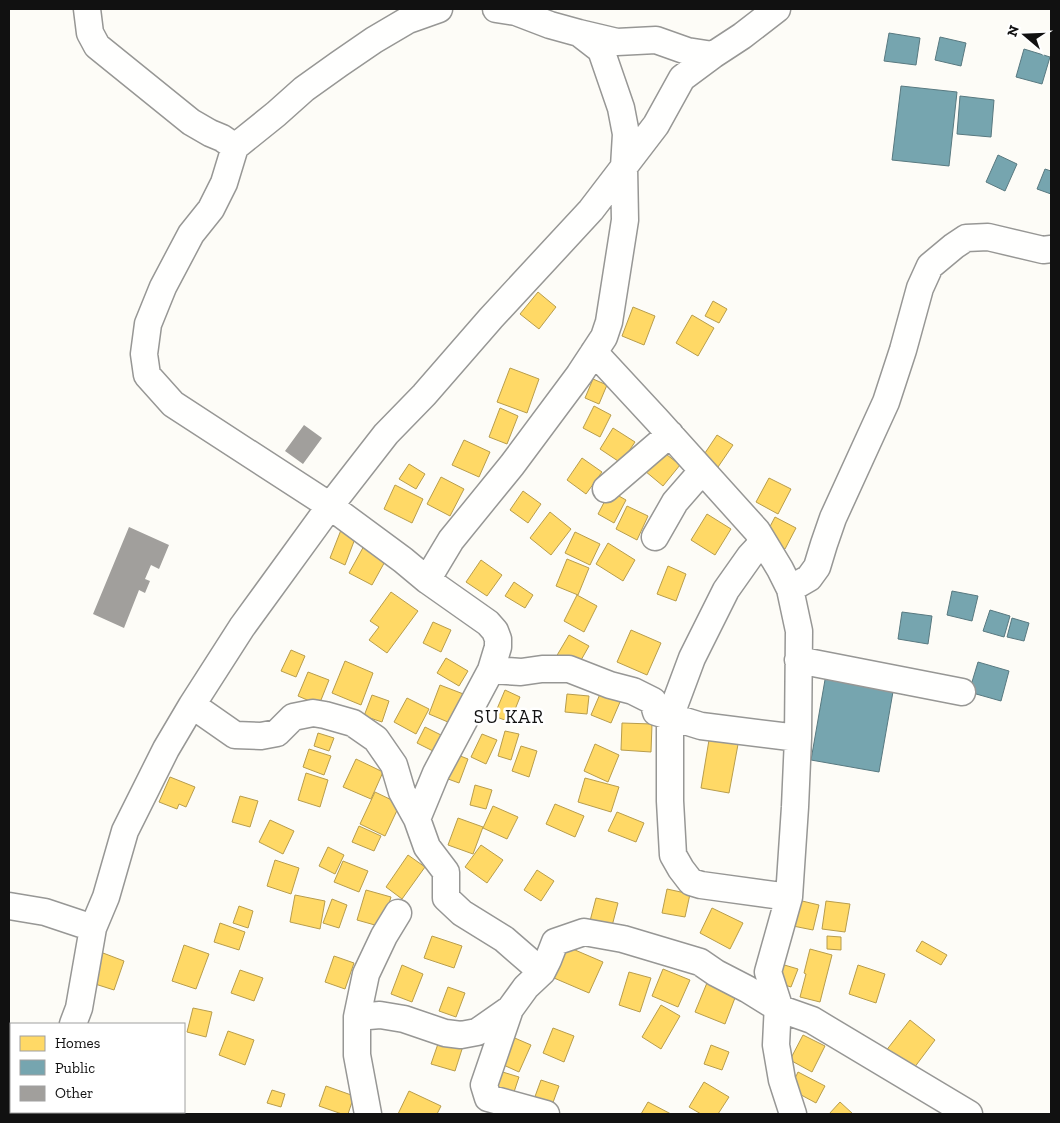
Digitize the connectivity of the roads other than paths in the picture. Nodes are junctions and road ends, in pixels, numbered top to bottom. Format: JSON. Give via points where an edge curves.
{"nodes":[{"id":1,"x":87,"y":9,"type":"edge"},
{"id":2,"x":438,"y":9,"type":"edge"},
{"id":3,"x":496,"y":9,"type":"edge"},
{"id":4,"x":776,"y":9,"type":"edge"},
{"id":5,"x":579,"y":33,"type":"junction"},
{"id":6,"x":713,"y":55,"type":"junction"},
{"id":7,"x":235,"y":147,"type":"junction"},
{"id":8,"x":624,"y":167,"type":"junction"},
{"id":9,"x":1051,"y":249,"type":"edge"},
{"id":10,"x":594,"y":352,"type":"junction"},
{"id":11,"x":670,"y":434,"type":"junction"},
{"id":12,"x":702,"y":471,"type":"junction"},
{"id":13,"x":606,"y":489,"type":"dead end"},
{"id":14,"x":330,"y":506,"type":"junction"},
{"id":15,"x":655,"y":537,"type":"dead end"},
{"id":16,"x":763,"y":542,"type":"junction"},
{"id":17,"x":427,"y":580,"type":"junction"},
{"id":18,"x":790,"y":589,"type":"junction"},
{"id":19,"x":798,"y":660,"type":"junction"},
{"id":20,"x":491,"y":670,"type":"junction"},
{"id":21,"x":962,"y":692,"type":"dead end"},
{"id":22,"x":192,"y":705,"type":"junction"},
{"id":23,"x":670,"y":717,"type":"junction"},
{"id":24,"x":798,"y":738,"type":"junction"},
{"id":25,"x":417,"y":819,"type":"junction"},
{"id":26,"x":789,"y":897,"type":"junction"},
{"id":27,"x":9,"y":906,"type":"edge"},
{"id":28,"x":398,"y":913,"type":"dead end"},
{"id":29,"x":93,"y":928,"type":"junction"},
{"id":30,"x":542,"y":972,"type":"junction"},
{"id":31,"x":778,"y":1008,"type":"junction"},
{"id":32,"x":510,"y":1009,"type":"junction"},
{"id":33,"x":357,"y":1017,"type":"junction"},
{"id":34,"x":74,"y":1023,"type":"edge"},
{"id":35,"x":368,"y":1114,"type":"edge"},
{"id":36,"x":546,"y":1114,"type":"edge"},
{"id":37,"x":793,"y":1114,"type":"edge"},
{"id":38,"x":969,"y":1114,"type":"edge"}],
"edges":[{"from":1,"to":7,"type":"street","via":[[90,33],[97,46],[191,122]]},
{"from":2,"to":7,"type":"street","via":[[408,20],[374,40],[304,89]]},
{"from":3,"to":5,"type":"street","via":[[516,12]]},
{"from":4,"to":6,"type":"street"},
{"from":5,"to":6,"type":"street","via":[[617,42],[656,40],[687,51]]},
{"from":5,"to":8,"type":"street","via":[[601,50],[618,99],[626,134]]},
{"from":6,"to":8,"type":"street","via":[[682,78],[656,125]]},
{"from":7,"to":14,"type":"street","via":[[224,183],[211,209],[191,234],[148,324],[144,354],[148,375],[172,404]]},
{"from":8,"to":10,"type":"street","via":[[625,220],[610,322]]},
{"from":8,"to":14,"type":"street","via":[[592,210],[386,434]]},
{"from":9,"to":18,"type":"street","via":[[988,237],[966,238],[930,266],[920,288],[886,402],[833,518],[817,567],[809,578]]},
{"from":10,"to":11,"type":"street"},
{"from":10,"to":17,"type":"street","via":[[512,465],[451,540]]},
{"from":11,"to":12,"type":"street"},
{"from":11,"to":13,"type":"street"},
{"from":12,"to":15,"type":"street","via":[[675,502]]},
{"from":12,"to":16,"type":"street","via":[[757,531]]},
{"from":14,"to":17,"type":"street"},
{"from":14,"to":22,"type":"street","via":[[242,627]]},
{"from":16,"to":18,"type":"street"},
{"from":16,"to":23,"type":"street","via":[[726,590],[692,658]]},
{"from":17,"to":20,"type":"street","via":[[495,631],[498,647]]},
{"from":18,"to":19,"type":"street","via":[[799,631]]},
{"from":19,"to":21,"type":"street"},
{"from":19,"to":24,"type":"street"},
{"from":20,"to":23,"type":"street","via":[[521,672],[569,668],[634,691],[653,701],[656,712]]},
{"from":20,"to":25,"type":"street","via":[[436,773]]},
{"from":22,"to":25,"type":"street","via":[[235,735],[277,733],[293,717],[313,713],[353,723],[376,739],[394,765],[402,792]]},
{"from":22,"to":29,"type":"street","via":[[125,831],[106,897]]},
{"from":23,"to":24,"type":"street","via":[[700,726]]},
{"from":23,"to":26,"type":"street","via":[[672,855],[681,869],[690,882],[701,885]]},
{"from":24,"to":26,"type":"street"},
{"from":25,"to":30,"type":"street","via":[[428,847],[446,872],[446,898],[462,913],[504,939]]},
{"from":26,"to":31,"type":"street","via":[[768,972]]},
{"from":27,"to":29,"type":"street","via":[[45,912]]},
{"from":28,"to":33,"type":"street","via":[[366,974]]},
{"from":29,"to":34,"type":"street"},
{"from":30,"to":31,"type":"street","via":[[555,942],[584,932],[623,939],[700,962]]},
{"from":30,"to":32,"type":"street"},
{"from":31,"to":37,"type":"street","via":[[776,1045],[782,1080]]},
{"from":31,"to":38,"type":"street","via":[[812,1020]]},
{"from":32,"to":33,"type":"street","via":[[476,1032],[462,1035],[445,1033],[404,1019],[380,1015]]},
{"from":32,"to":36,"type":"street","via":[[484,1085],[488,1098]]},
{"from":33,"to":35,"type":"street","via":[[357,1055]]}]}
